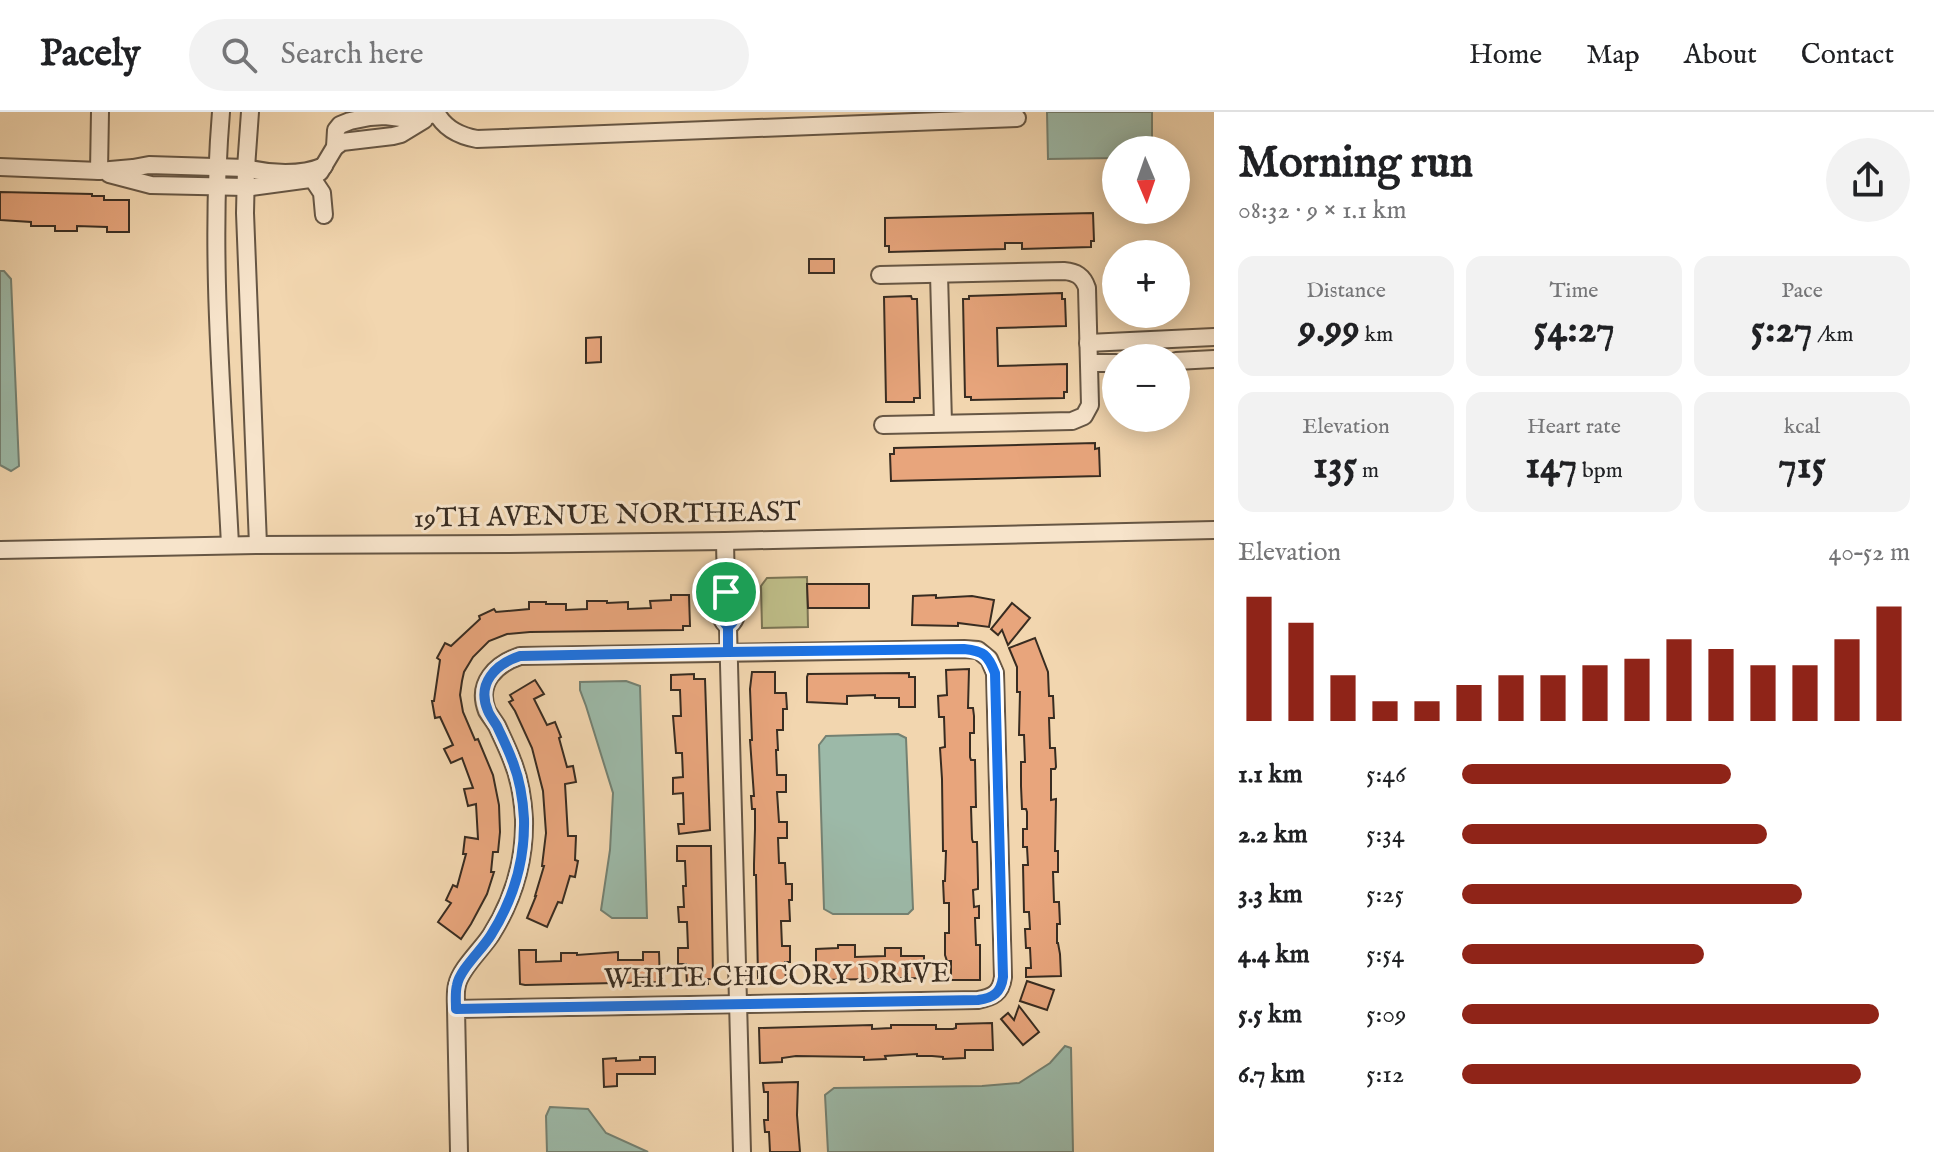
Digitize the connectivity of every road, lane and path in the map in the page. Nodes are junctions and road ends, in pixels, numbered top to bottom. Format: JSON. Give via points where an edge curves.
{"nodes":[{"id":1,"x":100,"y":112,"type":"edge"},
{"id":2,"x":221,"y":112,"type":"edge"},
{"id":3,"x":250,"y":112,"type":"edge"},
{"id":4,"x":436,"y":113,"type":"edge"},
{"id":5,"x":947,"y":116,"type":"edge"},
{"id":6,"x":1017,"y":118,"type":"dead end"},
{"id":7,"x":0,"y":167,"type":"edge"},
{"id":8,"x":216,"y":167,"type":"junction"},
{"id":9,"x":246,"y":168,"type":"junction"},
{"id":10,"x":99,"y":171,"type":"junction"},
{"id":11,"x":318,"y":172,"type":"junction"},
{"id":12,"x":216,"y":187,"type":"junction"},
{"id":13,"x":245,"y":188,"type":"junction"},
{"id":14,"x":324,"y":215,"type":"dead end"},
{"id":15,"x":939,"y":274,"type":"junction"},
{"id":16,"x":880,"y":275,"type":"dead end"},
{"id":17,"x":1214,"y":337,"type":"edge"},
{"id":18,"x":1088,"y":343,"type":"junction"},
{"id":19,"x":1214,"y":359,"type":"edge"},
{"id":20,"x":1190,"y":360,"type":"edge"},
{"id":21,"x":1089,"y":363,"type":"junction"},
{"id":22,"x":1102,"y":363,"type":"edge"},
{"id":23,"x":943,"y":423,"type":"junction"},
{"id":24,"x":883,"y":425,"type":"dead end"},
{"id":25,"x":1214,"y":530,"type":"edge"},
{"id":26,"x":725,"y":541,"type":"junction"},
{"id":27,"x":230,"y":545,"type":"junction"},
{"id":28,"x":258,"y":545,"type":"junction"},
{"id":29,"x":0,"y":550,"type":"edge"},
{"id":30,"x":728,"y":652,"type":"junction"},
{"id":31,"x":738,"y":1004,"type":"junction"},
{"id":32,"x":456,"y":1009,"type":"junction"},
{"id":33,"x":459,"y":1152,"type":"edge"},
{"id":34,"x":742,"y":1152,"type":"edge"}],
"edges":[{"from":1,"to":10,"type":"street"},
{"from":2,"to":8,"type":"street"},
{"from":3,"to":9,"type":"street"},
{"from":4,"to":5,"type":"street","via":[[459,134],[477,139]]},
{"from":4,"to":11,"type":"street","via":[[401,134],[342,142]]},
{"from":5,"to":6,"type":"street"},
{"from":7,"to":10,"type":"street"},
{"from":8,"to":9,"type":"street"},
{"from":8,"to":10,"type":"street","via":[[149,165]]},
{"from":8,"to":12,"type":"street"},
{"from":9,"to":11,"type":"street"},
{"from":9,"to":13,"type":"street"},
{"from":10,"to":12,"type":"street","via":[[151,185]]},
{"from":11,"to":13,"type":"street"},
{"from":11,"to":14,"type":"street"},
{"from":12,"to":13,"type":"street"},
{"from":12,"to":27,"type":"street"},
{"from":13,"to":28,"type":"street"},
{"from":15,"to":16,"type":"street"},
{"from":15,"to":18,"type":"street","via":[[1072,271],[1087,288]]},
{"from":15,"to":23,"type":"street"},
{"from":17,"to":18,"type":"street"},
{"from":18,"to":21,"type":"street"},
{"from":19,"to":20,"type":"street"},
{"from":21,"to":22,"type":"street"},
{"from":21,"to":23,"type":"street","via":[[1090,405],[1078,419]]},
{"from":23,"to":24,"type":"street"},
{"from":25,"to":26,"type":"street","name":"19TH AVENUE NORTHEAST"},
{"from":26,"to":28,"type":"street","name":"19TH AVENUE NORTHEAST"},
{"from":26,"to":30,"type":"street","via":[[726,592],[718,613],[728,627]]},
{"from":27,"to":28,"type":"street","name":"19TH AVENUE NORTHEAST"},
{"from":27,"to":29,"type":"street","name":"19TH AVENUE NORTHEAST"},
{"from":30,"to":31,"type":"street"},
{"from":30,"to":31,"type":"street","name":"WHITE CHICORY DRIVE","via":[[978,650],[995,673],[1003,977],[998,991],[978,1000]]},
{"from":30,"to":32,"type":"street","name":"WHITE CHICORY DRIVE","via":[[520,656],[492,672],[487,710],[513,762],[524,818],[523,844],[509,902],[459,978]]},
{"from":31,"to":32,"type":"street","name":"WHITE CHICORY DRIVE"},
{"from":31,"to":34,"type":"street"},
{"from":32,"to":33,"type":"street","name":"WHITE CHICORY DRIVE"}]}
